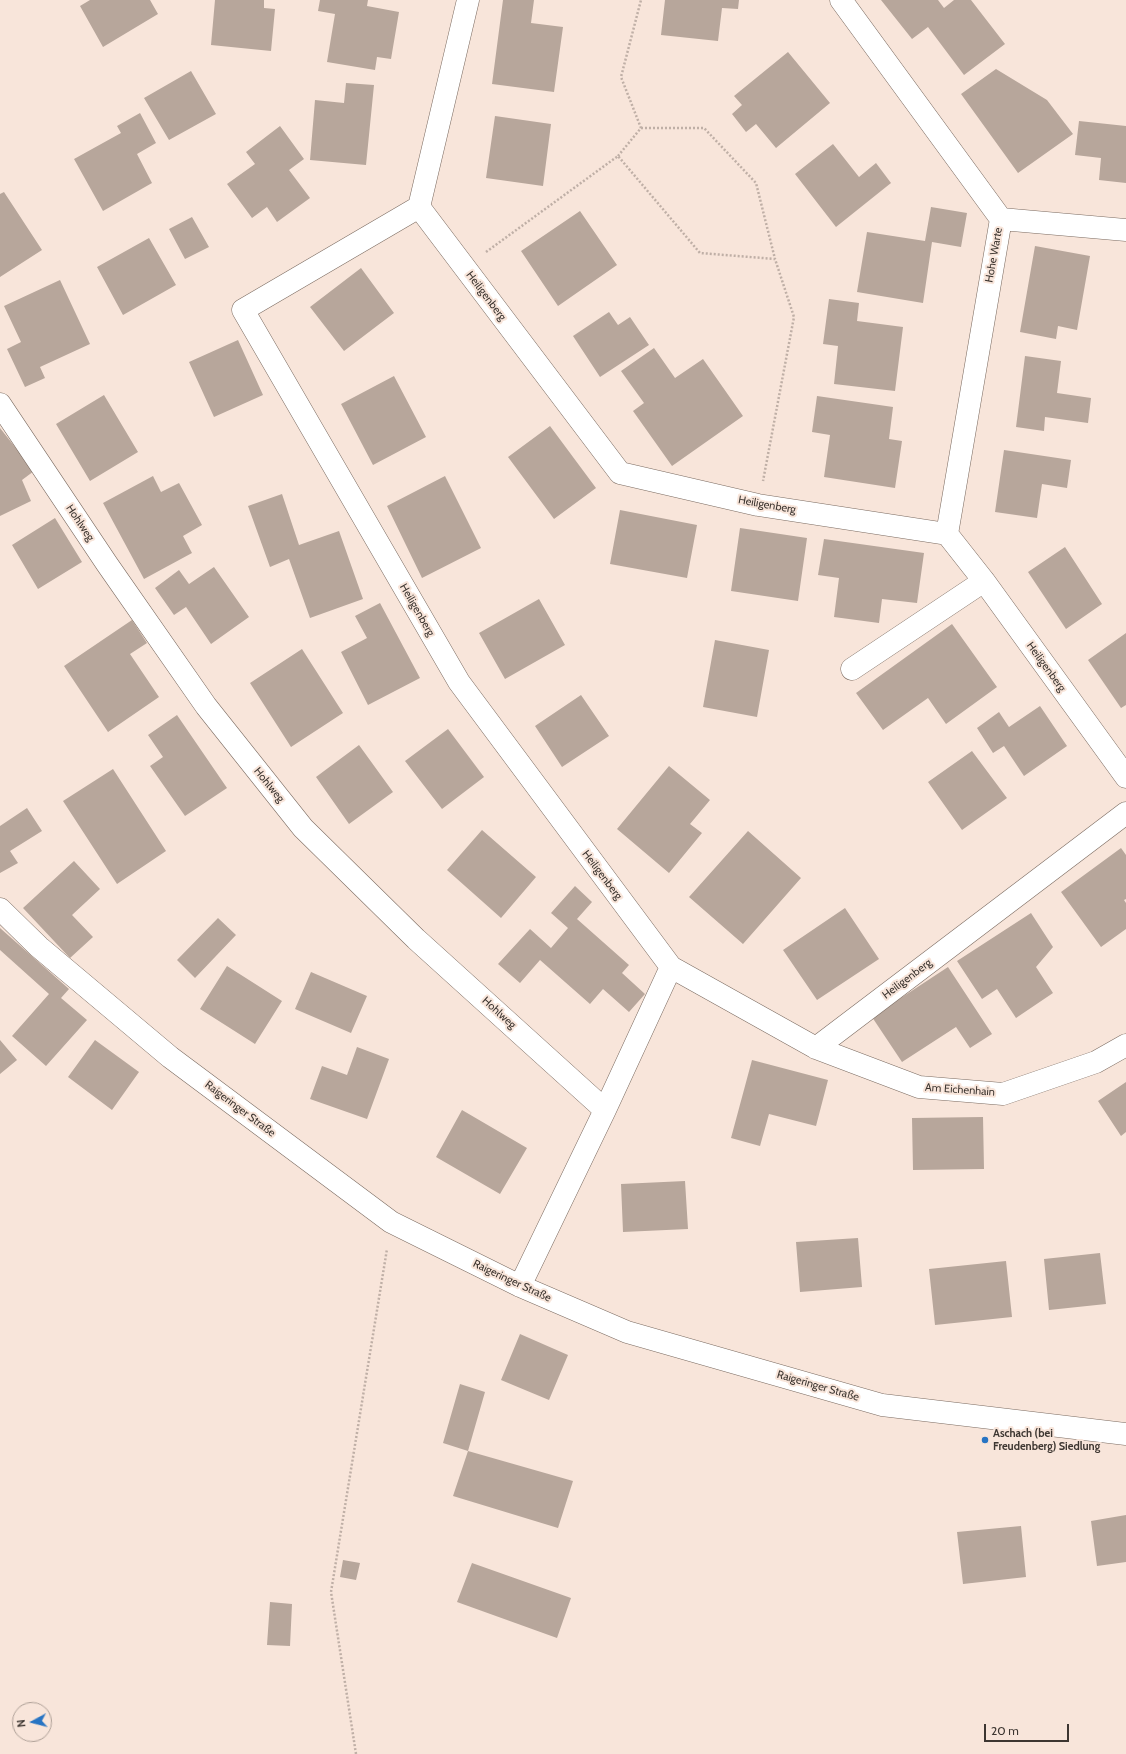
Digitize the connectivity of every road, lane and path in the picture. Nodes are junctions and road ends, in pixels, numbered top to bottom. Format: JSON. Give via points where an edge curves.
{"nodes":[{"id":1,"x":468,"y":0,"type":"edge"},
{"id":2,"x":641,"y":0,"type":"edge"},
{"id":3,"x":841,"y":0,"type":"edge"},
{"id":4,"x":640,"y":128,"type":"junction"},
{"id":5,"x":618,"y":156,"type":"junction"},
{"id":6,"x":419,"y":207,"type":"junction"},
{"id":7,"x":1001,"y":219,"type":"junction"},
{"id":8,"x":1126,"y":230,"type":"edge"},
{"id":9,"x":775,"y":259,"type":"junction"},
{"id":10,"x":464,"y":267,"type":"junction"},
{"id":11,"x":0,"y":404,"type":"edge"},
{"id":12,"x":758,"y":505,"type":"junction"},
{"id":13,"x":947,"y":534,"type":"junction"},
{"id":14,"x":984,"y":581,"type":"junction"},
{"id":15,"x":852,"y":669,"type":"dead end"},
{"id":16,"x":1126,"y":776,"type":"edge"},
{"id":17,"x":1126,"y":813,"type":"edge"},
{"id":18,"x":0,"y":909,"type":"edge"},
{"id":19,"x":671,"y":967,"type":"junction"},
{"id":20,"x":1126,"y":1045,"type":"edge"},
{"id":21,"x":816,"y":1048,"type":"junction"},
{"id":22,"x":605,"y":1110,"type":"junction"},
{"id":23,"x":391,"y":1222,"type":"junction"},
{"id":24,"x":520,"y":1286,"type":"junction"},
{"id":25,"x":1126,"y":1434,"type":"edge"},
{"id":26,"x":356,"y":1754,"type":"edge"}],
"edges":[{"from":1,"to":6,"type":"street"},
{"from":2,"to":4,"type":"path","via":[[621,77]]},
{"from":3,"to":7,"type":"street","name":"Hohe Warte"},
{"from":4,"to":5,"type":"path"},
{"from":4,"to":9,"type":"path","via":[[704,128],[756,183]]},
{"from":5,"to":9,"type":"path","via":[[700,253]]},
{"from":5,"to":10,"type":"path"},
{"from":6,"to":10,"type":"street","name":"Heiligenberg"},
{"from":6,"to":19,"type":"street","name":"Heiligenberg","via":[[243,310],[459,682]]},
{"from":7,"to":8,"type":"street"},
{"from":7,"to":13,"type":"street","name":"Hohe Warte"},
{"from":9,"to":12,"type":"path","via":[[794,317]]},
{"from":10,"to":12,"type":"street","name":"Heiligenberg","via":[[620,473]]},
{"from":11,"to":22,"type":"street","name":"Hohlweg","via":[[206,706],[303,828],[416,939]]},
{"from":12,"to":13,"type":"street","name":"Heiligenberg"},
{"from":13,"to":14,"type":"street","name":"Heiligenberg"},
{"from":14,"to":15,"type":"street"},
{"from":14,"to":16,"type":"street","name":"Heiligenberg"},
{"from":17,"to":21,"type":"street","name":"Heiligenberg"},
{"from":18,"to":23,"type":"street","name":"Raigeringer Straße","via":[[39,947],[170,1057]]},
{"from":19,"to":21,"type":"street","name":"Heiligenberg"},
{"from":19,"to":22,"type":"street"},
{"from":20,"to":21,"type":"street","name":"Am Eichenhain","via":[[1096,1062],[1003,1094],[919,1087]]},
{"from":22,"to":24,"type":"street"},
{"from":23,"to":24,"type":"street","name":"Raigeringer Straße"},
{"from":23,"to":26,"type":"path","via":[[331,1592]]},
{"from":24,"to":25,"type":"street","name":"Raigeringer Straße","via":[[627,1332],[882,1405]]}]}
